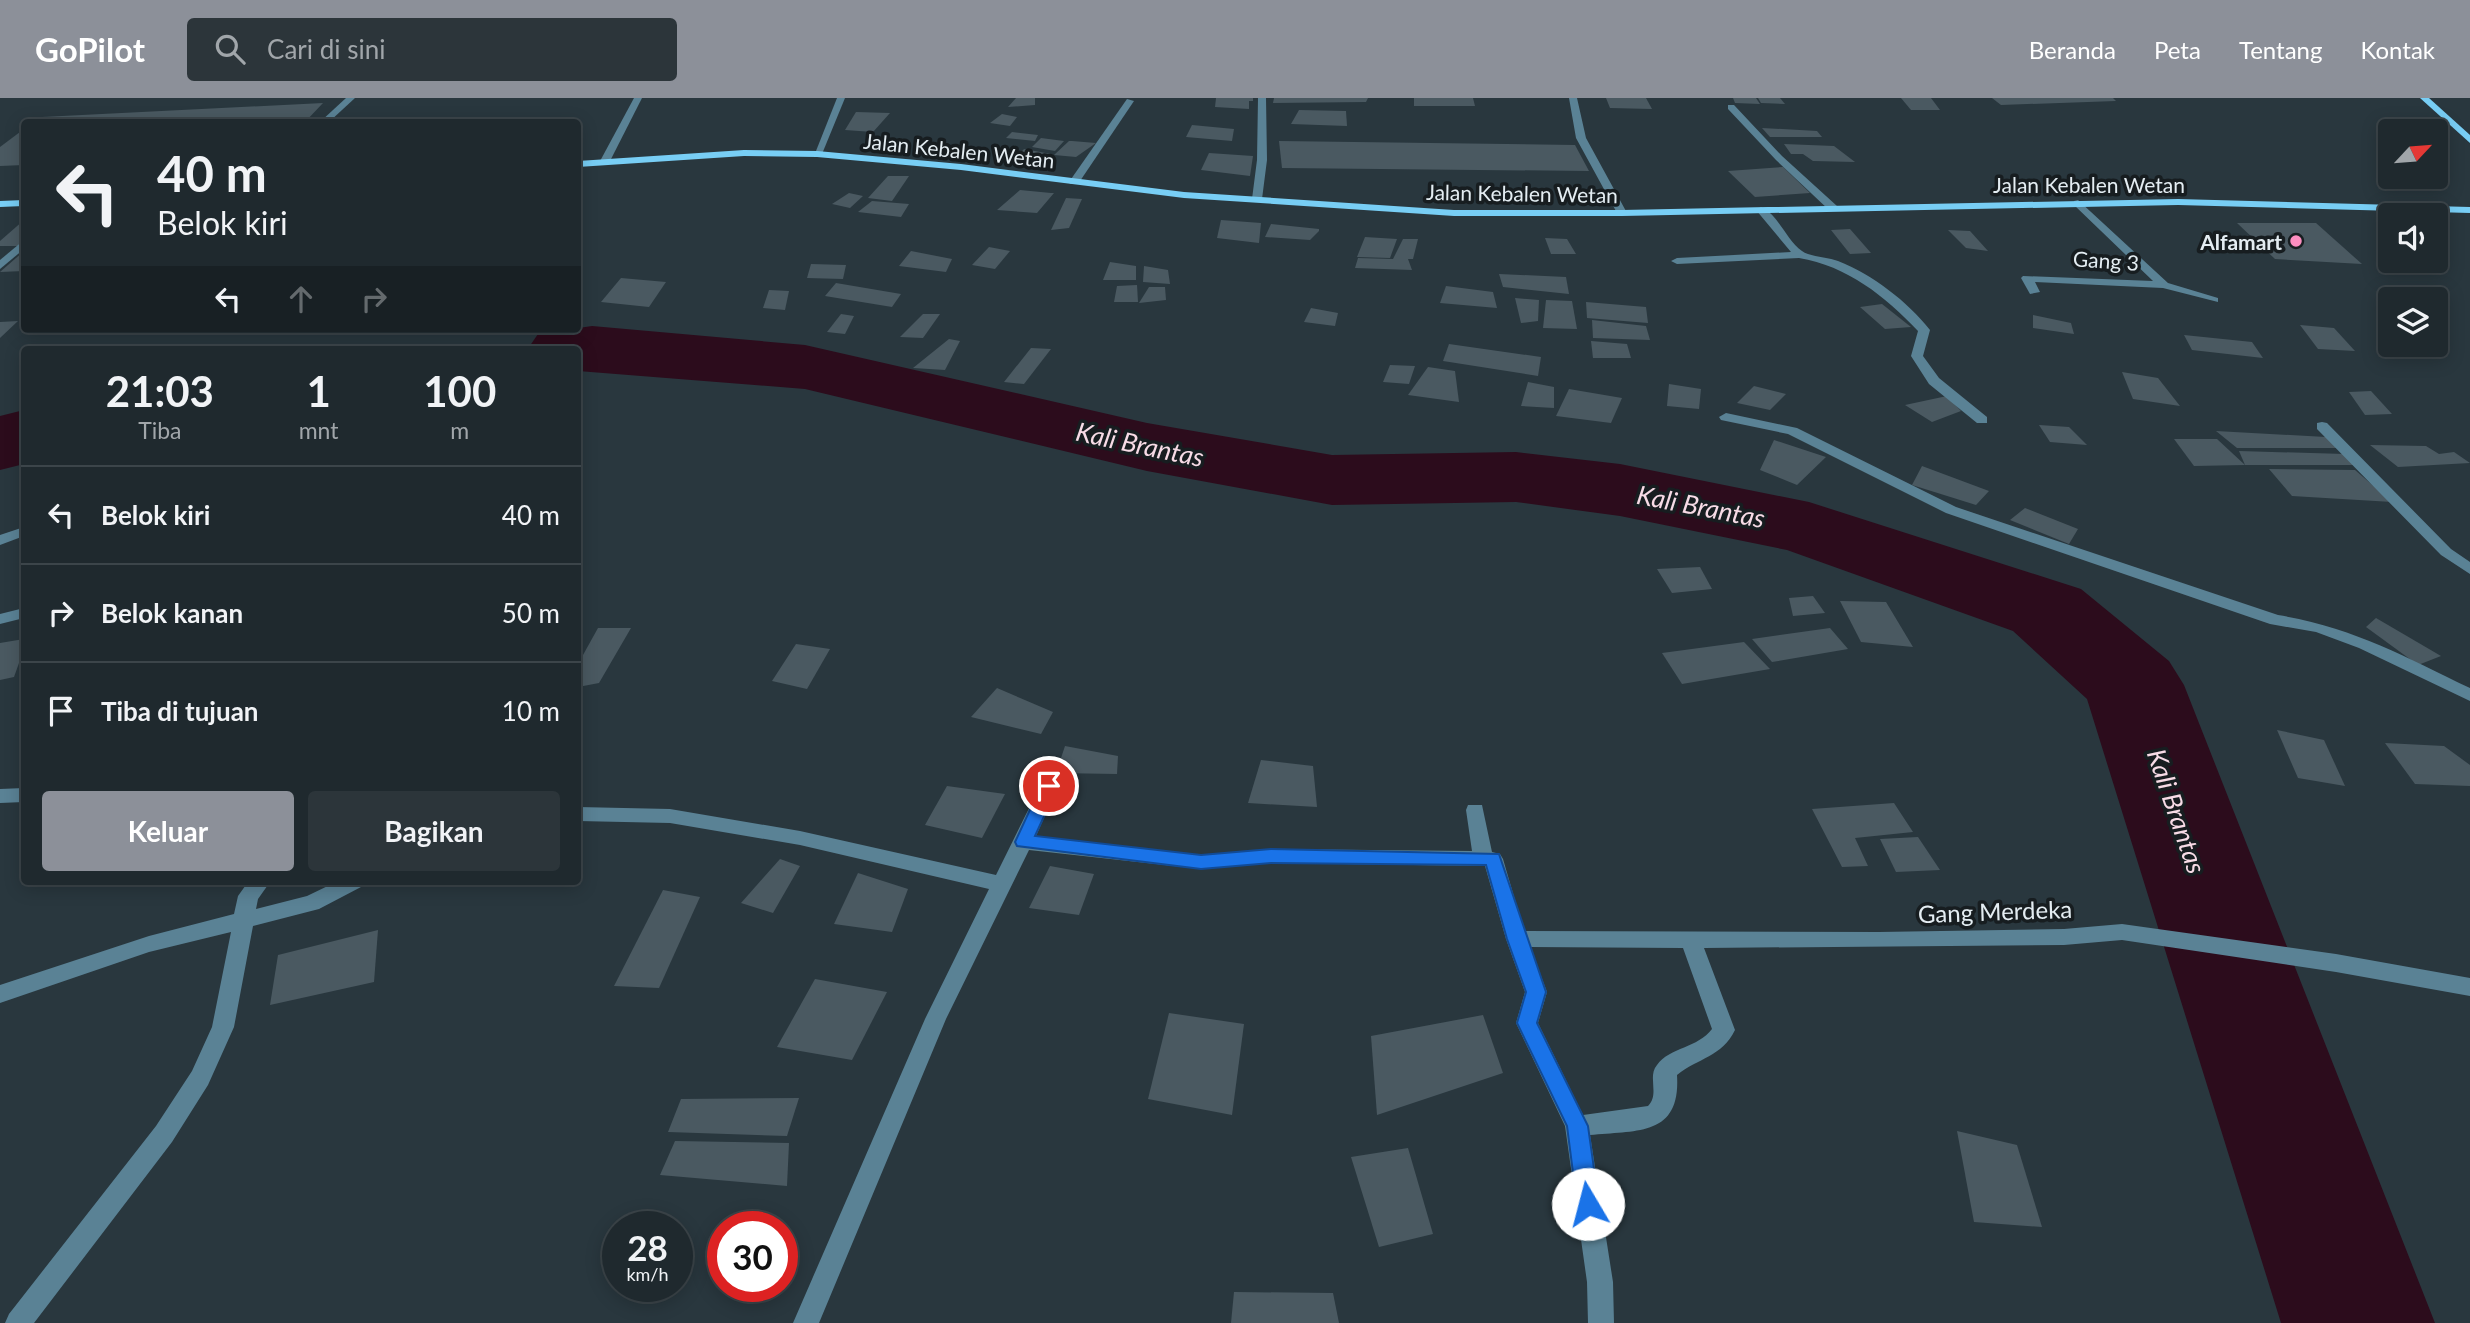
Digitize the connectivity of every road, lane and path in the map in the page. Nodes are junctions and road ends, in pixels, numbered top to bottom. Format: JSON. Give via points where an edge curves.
{"nodes":[{"id":1,"x":351,"y":98,"type":"edge"},
{"id":2,"x":638,"y":98,"type":"edge"},
{"id":3,"x":841,"y":98,"type":"edge"},
{"id":4,"x":1262,"y":98,"type":"edge"},
{"id":5,"x":1573,"y":98,"type":"edge"},
{"id":6,"x":2424,"y":98,"type":"edge"},
{"id":7,"x":1130,"y":101,"type":"dead end"},
{"id":8,"x":1731,"y":107,"type":"dead end"},
{"id":9,"x":327,"y":119,"type":"edge"},
{"id":10,"x":2470,"y":140,"type":"edge"},
{"id":11,"x":817,"y":154,"type":"junction"},
{"id":12,"x":604,"y":163,"type":"junction"},
{"id":13,"x":581,"y":164,"type":"edge"},
{"id":14,"x":1074,"y":182,"type":"junction"},
{"id":15,"x":1257,"y":199,"type":"junction"},
{"id":16,"x":21,"y":203,"type":"edge"},
{"id":17,"x":2078,"y":203,"type":"junction"},
{"id":18,"x":0,"y":204,"type":"edge"},
{"id":19,"x":1833,"y":208,"type":"junction"},
{"id":20,"x":1761,"y":210,"type":"junction"},
{"id":21,"x":2470,"y":210,"type":"edge"},
{"id":22,"x":1622,"y":213,"type":"junction"},
{"id":23,"x":21,"y":246,"type":"edge"},
{"id":24,"x":1799,"y":255,"type":"junction"},
{"id":25,"x":1677,"y":261,"type":"dead end"},
{"id":26,"x":0,"y":266,"type":"edge"},
{"id":27,"x":2164,"y":285,"type":"junction"},
{"id":28,"x":2034,"y":292,"type":"dead end"},
{"id":29,"x":2214,"y":300,"type":"dead end"},
{"id":30,"x":1726,"y":417,"type":"dead end"},
{"id":31,"x":1982,"y":420,"type":"dead end"},
{"id":32,"x":2322,"y":426,"type":"dead end"},
{"id":33,"x":21,"y":532,"type":"edge"},
{"id":34,"x":0,"y":540,"type":"edge"},
{"id":35,"x":2470,"y":569,"type":"edge"},
{"id":36,"x":21,"y":614,"type":"edge"},
{"id":37,"x":0,"y":619,"type":"edge"},
{"id":38,"x":2470,"y":695,"type":"edge"},
{"id":39,"x":1049,"y":786,"type":"dead end"},
{"id":40,"x":21,"y":795,"type":"edge"},
{"id":41,"x":0,"y":796,"type":"edge"},
{"id":42,"x":1475,"y":810,"type":"dead end"},
{"id":43,"x":581,"y":814,"type":"edge"},
{"id":44,"x":1024,"y":842,"type":"junction"},
{"id":45,"x":1483,"y":858,"type":"junction"},
{"id":46,"x":1000,"y":884,"type":"junction"},
{"id":47,"x":257,"y":885,"type":"edge"},
{"id":48,"x":348,"y":885,"type":"edge"},
{"id":49,"x":244,"y":922,"type":"junction"},
{"id":50,"x":1516,"y":939,"type":"junction"},
{"id":51,"x":1691,"y":940,"type":"junction"},
{"id":52,"x":2470,"y":987,"type":"edge"},
{"id":53,"x":0,"y":994,"type":"edge"},
{"id":54,"x":1577,"y":1126,"type":"junction"},
{"id":55,"x":18,"y":1323,"type":"edge"},
{"id":56,"x":806,"y":1323,"type":"edge"},
{"id":57,"x":1601,"y":1323,"type":"edge"}],
"edges":[{"from":1,"to":9,"type":"street"},
{"from":2,"to":12,"type":"street"},
{"from":3,"to":11,"type":"street"},
{"from":4,"to":15,"type":"street"},
{"from":5,"to":22,"type":"street","via":[[1581,138]]},
{"from":6,"to":10,"type":"main road"},
{"from":7,"to":14,"type":"street"},
{"from":8,"to":19,"type":"street"},
{"from":11,"to":12,"type":"main road","name":"Jalan Kebalen Wetan","via":[[744,153]]},
{"from":11,"to":14,"type":"main road","name":"Jalan Kebalen Wetan"},
{"from":12,"to":13,"type":"main road","name":"Jalan Kebalen Wetan"},
{"from":14,"to":15,"type":"main road","name":"Jalan Kebalen Wetan"},
{"from":15,"to":22,"type":"main road","name":"Jalan Kebalen Wetan","via":[[1454,213]]},
{"from":16,"to":18,"type":"main road"},
{"from":17,"to":19,"type":"main road","name":"Jalan Kebalen Wetan"},
{"from":17,"to":21,"type":"main road","name":"Jalan Kebalen Wetan"},
{"from":17,"to":27,"type":"street","name":"Gang 3"},
{"from":19,"to":20,"type":"main road","name":"Jalan Kebalen Wetan"},
{"from":20,"to":22,"type":"main road","name":"Jalan Kebalen Wetan"},
{"from":20,"to":24,"type":"street"},
{"from":23,"to":26,"type":"street"},
{"from":24,"to":25,"type":"street"},
{"from":24,"to":31,"type":"street","via":[[1836,264],[1910,314],[1924,330],[1917,356],[1934,381]]},
{"from":27,"to":28,"type":"street","name":"Gang 3","via":[[2027,278]]},
{"from":27,"to":29,"type":"street"},
{"from":30,"to":38,"type":"street","via":[[1792,431],[1951,509],[2276,620],[2319,627],[2365,644]]},
{"from":32,"to":35,"type":"street","via":[[2446,552]]},
{"from":33,"to":34,"type":"street"},
{"from":36,"to":37,"type":"street"},
{"from":39,"to":44,"type":"street"},
{"from":40,"to":41,"type":"street"},
{"from":42,"to":45,"type":"street"},
{"from":43,"to":46,"type":"street","via":[[670,816],[800,838]]},
{"from":44,"to":45,"type":"street","via":[[1201,862],[1271,856]]},
{"from":44,"to":46,"type":"street"},
{"from":45,"to":50,"type":"street","via":[[1495,862]]},
{"from":46,"to":56,"type":"street"},
{"from":47,"to":49,"type":"street","via":[[248,896]]},
{"from":48,"to":49,"type":"street","via":[[312,903]]},
{"from":49,"to":53,"type":"street","via":[[149,944]]},
{"from":49,"to":55,"type":"street","via":[[223,1027],[200,1078],[164,1134]]},
{"from":50,"to":51,"type":"street","name":"Gang Merdeka"},
{"from":50,"to":54,"type":"street","via":[[1536,992],[1527,1023]]},
{"from":51,"to":52,"type":"street","name":"Gang Merdeka","via":[[2122,932]]},
{"from":51,"to":54,"type":"street","via":[[1724,1030],[1720,1038],[1704,1054],[1665,1071],[1667,1096],[1659,1113]]},
{"from":54,"to":57,"type":"street","via":[[1600,1282]]}]}
